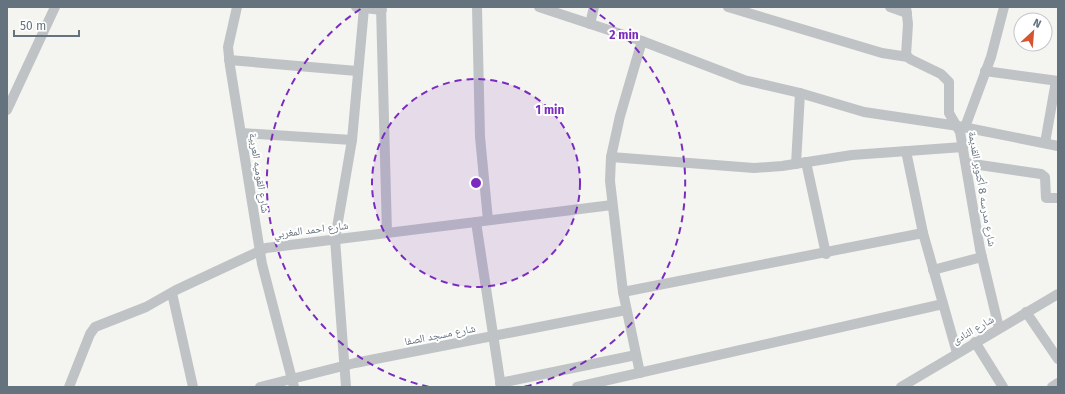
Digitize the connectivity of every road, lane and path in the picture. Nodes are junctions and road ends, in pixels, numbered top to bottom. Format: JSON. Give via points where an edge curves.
{"nodes":[{"id":1,"x":55,"y":7,"type":"edge"},
{"id":2,"x":237,"y":7,"type":"edge"},
{"id":3,"x":477,"y":7,"type":"edge"},
{"id":4,"x":540,"y":7,"type":"edge"},
{"id":5,"x":594,"y":7,"type":"edge"},
{"id":6,"x":728,"y":7,"type":"edge"},
{"id":7,"x":890,"y":7,"type":"edge"},
{"id":8,"x":1004,"y":7,"type":"edge"},
{"id":9,"x":360,"y":8,"type":"edge"},
{"id":10,"x":382,"y":9,"type":"edge"},
{"id":11,"x":906,"y":10,"type":"edge"},
{"id":12,"x":590,"y":24,"type":"junction"},
{"id":13,"x":642,"y":41,"type":"junction"},
{"id":14,"x":908,"y":57,"type":"junction"},
{"id":15,"x":229,"y":60,"type":"junction"},
{"id":16,"x":357,"y":71,"type":"junction"},
{"id":17,"x":985,"y":71,"type":"junction"},
{"id":18,"x":1057,"y":81,"type":"edge"},
{"id":19,"x":800,"y":94,"type":"junction"},
{"id":20,"x":7,"y":110,"type":"edge"},
{"id":21,"x":962,"y":126,"type":"junction"},
{"id":22,"x":241,"y":133,"type":"junction"},
{"id":23,"x":352,"y":140,"type":"junction"},
{"id":24,"x":1045,"y":143,"type":"junction"},
{"id":25,"x":1058,"y":146,"type":"edge"},
{"id":26,"x":963,"y":147,"type":"junction"},
{"id":27,"x":906,"y":151,"type":"junction"},
{"id":28,"x":611,"y":157,"type":"junction"},
{"id":29,"x":806,"y":162,"type":"junction"},
{"id":30,"x":966,"y":163,"type":"junction"},
{"id":31,"x":796,"y":164,"type":"junction"},
{"id":32,"x":1058,"y":198,"type":"edge"},
{"id":33,"x":612,"y":205,"type":"junction"},
{"id":34,"x":488,"y":220,"type":"junction"},
{"id":35,"x":476,"y":222,"type":"junction"},
{"id":36,"x":387,"y":233,"type":"junction"},
{"id":37,"x":923,"y":233,"type":"junction"},
{"id":38,"x":335,"y":239,"type":"junction"},
{"id":39,"x":259,"y":250,"type":"junction"},
{"id":40,"x":826,"y":254,"type":"junction"},
{"id":41,"x":982,"y":257,"type":"junction"},
{"id":42,"x":933,"y":270,"type":"junction"},
{"id":43,"x":623,"y":292,"type":"junction"},
{"id":44,"x":172,"y":293,"type":"junction"},
{"id":45,"x":1058,"y":294,"type":"edge"},
{"id":46,"x":943,"y":304,"type":"junction"},
{"id":47,"x":626,"y":310,"type":"junction"},
{"id":48,"x":1026,"y":312,"type":"junction"},
{"id":49,"x":999,"y":328,"type":"junction"},
{"id":50,"x":493,"y":337,"type":"junction"},
{"id":51,"x":975,"y":342,"type":"junction"},
{"id":52,"x":957,"y":353,"type":"junction"},
{"id":53,"x":636,"y":355,"type":"junction"},
{"id":54,"x":1058,"y":359,"type":"edge"},
{"id":55,"x":344,"y":366,"type":"junction"},
{"id":56,"x":640,"y":373,"type":"junction"},
{"id":57,"x":293,"y":383,"type":"edge"},
{"id":58,"x":1058,"y":383,"type":"edge"},
{"id":59,"x":500,"y":385,"type":"edge"},
{"id":60,"x":69,"y":387,"type":"edge"},
{"id":61,"x":193,"y":387,"type":"edge"},
{"id":62,"x":260,"y":387,"type":"edge"},
{"id":63,"x":346,"y":387,"type":"edge"},
{"id":64,"x":577,"y":387,"type":"edge"},
{"id":65,"x":901,"y":387,"type":"edge"},
{"id":66,"x":1003,"y":387,"type":"edge"},
{"id":67,"x":1052,"y":387,"type":"edge"}],
"edges":[{"from":1,"to":20,"type":"street"},
{"from":2,"to":15,"type":"street","name":"شارع القوميه العربية","via":[[228,47]]},
{"from":3,"to":34,"type":"street","via":[[480,137]]},
{"from":4,"to":12,"type":"street"},
{"from":5,"to":12,"type":"street"},
{"from":6,"to":14,"type":"street","via":[[882,53]]},
{"from":7,"to":11,"type":"street"},
{"from":8,"to":17,"type":"street"},
{"from":9,"to":10,"type":"street"},
{"from":9,"to":16,"type":"street"},
{"from":10,"to":36,"type":"street"},
{"from":11,"to":14,"type":"street"},
{"from":12,"to":13,"type":"street"},
{"from":13,"to":19,"type":"street","via":[[744,80]]},
{"from":13,"to":28,"type":"street"},
{"from":14,"to":21,"type":"street","name":"شارع مدرسه 8 أكتوبر القديمة","via":[[947,79],[949,113]]},
{"from":15,"to":16,"type":"street"},
{"from":15,"to":22,"type":"street","name":"شارع القوميه العربية"},
{"from":16,"to":23,"type":"street"},
{"from":17,"to":18,"type":"street"},
{"from":17,"to":21,"type":"street"},
{"from":18,"to":24,"type":"street"},
{"from":19,"to":21,"type":"street","via":[[864,112]]},
{"from":19,"to":31,"type":"street"},
{"from":21,"to":24,"type":"street"},
{"from":21,"to":26,"type":"street","name":"شارع مدرسه 8 أكتوبر القديمة"},
{"from":22,"to":23,"type":"street"},
{"from":22,"to":39,"type":"street","name":"شارع القوميه العربية"},
{"from":23,"to":38,"type":"street"},
{"from":24,"to":25,"type":"street"},
{"from":26,"to":27,"type":"street"},
{"from":26,"to":30,"type":"street","name":"شارع مدرسه 8 أكتوبر القديمة"},
{"from":27,"to":29,"type":"street"},
{"from":27,"to":37,"type":"street"},
{"from":28,"to":31,"type":"street","via":[[741,168]]},
{"from":28,"to":33,"type":"street"},
{"from":29,"to":31,"type":"street"},
{"from":29,"to":40,"type":"street"},
{"from":30,"to":32,"type":"street","via":[[1041,174],[1045,177],[1045,197]]},
{"from":30,"to":41,"type":"street","name":"شارع مدرسه 8 أكتوبر القديمة"},
{"from":33,"to":34,"type":"street","name":"شارع احمد المغربي"},
{"from":33,"to":43,"type":"street"},
{"from":34,"to":35,"type":"street","name":"شارع احمد المغربي"},
{"from":35,"to":36,"type":"street","name":"شارع احمد المغربي"},
{"from":35,"to":50,"type":"street"},
{"from":36,"to":38,"type":"street","name":"شارع احمد المغربي"},
{"from":37,"to":40,"type":"street"},
{"from":37,"to":42,"type":"street"},
{"from":38,"to":39,"type":"street","name":"شارع احمد المغربي"},
{"from":38,"to":55,"type":"street"},
{"from":39,"to":44,"type":"street","name":"شارع احمد المغربي"},
{"from":39,"to":57,"type":"street","name":"شارع القوميه العربية"},
{"from":40,"to":43,"type":"street"},
{"from":41,"to":42,"type":"street"},
{"from":41,"to":49,"type":"street","name":"شارع مدرسه 8 أكتوبر القديمة"},
{"from":42,"to":46,"type":"street"},
{"from":43,"to":47,"type":"street"},
{"from":44,"to":60,"type":"street","name":"شارع احمد المغربي","via":[[139,311],[95,327]]},
{"from":44,"to":61,"type":"street"},
{"from":45,"to":48,"type":"street","name":"شارع النادى"},
{"from":46,"to":52,"type":"street"},
{"from":46,"to":56,"type":"street"},
{"from":47,"to":50,"type":"street","name":"شارع مسجد الصفا"},
{"from":47,"to":53,"type":"street"},
{"from":48,"to":49,"type":"street","name":"شارع النادى"},
{"from":48,"to":54,"type":"street"},
{"from":49,"to":51,"type":"street","name":"شارع النادى"},
{"from":50,"to":55,"type":"street","name":"شارع مسجد الصفا"},
{"from":50,"to":59,"type":"street"},
{"from":51,"to":52,"type":"street","name":"شارع النادى"},
{"from":51,"to":66,"type":"street"},
{"from":52,"to":65,"type":"street","name":"شارع النادى"},
{"from":53,"to":56,"type":"street"},
{"from":53,"to":59,"type":"street"},
{"from":55,"to":57,"type":"street","name":"شارع مسجد الصفا"},
{"from":55,"to":63,"type":"street"},
{"from":56,"to":64,"type":"street"},
{"from":57,"to":62,"type":"street","name":"شارع مسجد الصفا"},
{"from":58,"to":67,"type":"street"}]}
